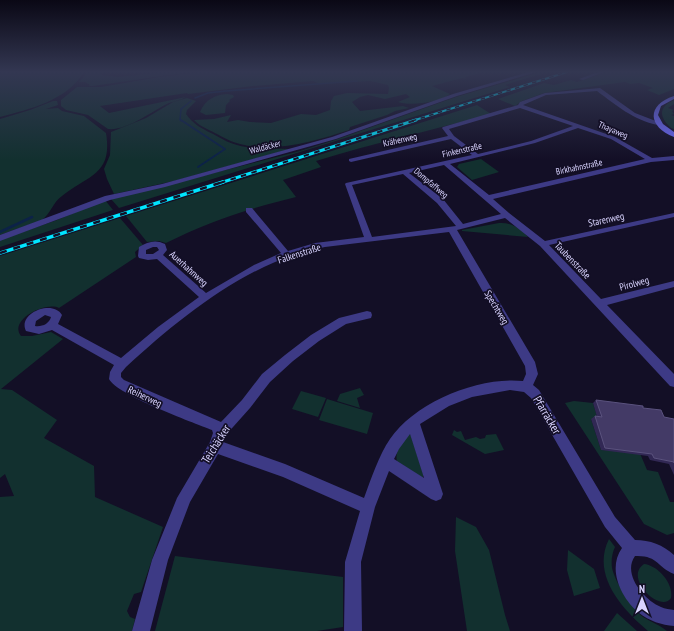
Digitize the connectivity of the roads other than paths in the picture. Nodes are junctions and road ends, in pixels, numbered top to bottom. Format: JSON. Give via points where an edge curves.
{"nodes":[{"id":1,"x":438,"y":101,"type":"edge"},
{"id":2,"x":526,"y":101,"type":"edge"},
{"id":3,"x":615,"y":101,"type":"edge"},
{"id":4,"x":664,"y":101,"type":"edge"},
{"id":5,"x":520,"y":106,"type":"junction"},
{"id":6,"x":658,"y":123,"type":"junction"},
{"id":7,"x":578,"y":126,"type":"junction"},
{"id":8,"x":674,"y":135,"type":"edge"},
{"id":9,"x":452,"y":137,"type":"junction"},
{"id":10,"x":477,"y":156,"type":"junction"},
{"id":11,"x":672,"y":159,"type":"edge"},
{"id":12,"x":351,"y":160,"type":"dead end"},
{"id":13,"x":651,"y":160,"type":"junction"},
{"id":14,"x":446,"y":164,"type":"junction"},
{"id":15,"x":404,"y":172,"type":"junction"},
{"id":16,"x":488,"y":198,"type":"junction"},
{"id":17,"x":249,"y":210,"type":"dead end"},
{"id":18,"x":674,"y":215,"type":"edge"},
{"id":19,"x":506,"y":216,"type":"junction"},
{"id":20,"x":456,"y":228,"type":"junction"},
{"id":21,"x":0,"y":238,"type":"edge"},
{"id":22,"x":369,"y":240,"type":"junction"},
{"id":23,"x":543,"y":244,"type":"junction"},
{"id":24,"x":158,"y":255,"type":"dead end"},
{"id":25,"x":287,"y":255,"type":"junction"},
{"id":26,"x":674,"y":284,"type":"edge"},
{"id":27,"x":206,"y":298,"type":"junction"},
{"id":28,"x":600,"y":304,"type":"junction"},
{"id":29,"x":367,"y":315,"type":"dead end"},
{"id":30,"x":51,"y":325,"type":"dead end"},
{"id":31,"x":122,"y":364,"type":"junction"},
{"id":32,"x":674,"y":382,"type":"edge"},
{"id":33,"x":527,"y":387,"type":"junction"},
{"id":34,"x":413,"y":422,"type":"junction"},
{"id":35,"x":218,"y":439,"type":"junction"},
{"id":36,"x":388,"y":462,"type":"junction"},
{"id":37,"x":368,"y":507,"type":"junction"},
{"id":38,"x":631,"y":548,"type":"junction"},
{"id":39,"x":674,"y":566,"type":"edge"},
{"id":40,"x":674,"y":618,"type":"edge"},
{"id":41,"x":141,"y":631,"type":"edge"},
{"id":42,"x":353,"y":631,"type":"edge"}],
"edges":[{"from":1,"to":21,"type":"street","name":"Waldäcker","via":[[334,138],[163,186],[108,198]]},
{"from":2,"to":5,"type":"street"},
{"from":3,"to":6,"type":"street","via":[[637,118]]},
{"from":4,"to":6,"type":"street","via":[[656,110]]},
{"from":5,"to":7,"type":"street","name":"Thayaweg"},
{"from":5,"to":9,"type":"street","via":[[445,128]]},
{"from":6,"to":8,"type":"street"},
{"from":7,"to":10,"type":"street","name":"Finkenstraße","via":[[533,142]]},
{"from":7,"to":13,"type":"street","name":"Thayaweg","via":[[613,138]]},
{"from":9,"to":10,"type":"street"},
{"from":9,"to":12,"type":"street","name":"Krähenweg"},
{"from":10,"to":14,"type":"street","name":"Finkenstraße"},
{"from":11,"to":13,"type":"street","name":"Birkhahnstraße"},
{"from":13,"to":16,"type":"street","name":"Birkhahnstraße"},
{"from":14,"to":15,"type":"street","name":"Finkenstraße"},
{"from":14,"to":16,"type":"street","name":"Taubenstraße"},
{"from":15,"to":20,"type":"street","name":"Dompfaffweg","via":[[440,201]]},
{"from":15,"to":22,"type":"street","name":"Finkenstraße","via":[[348,184]]},
{"from":16,"to":19,"type":"street","name":"Taubenstraße"},
{"from":17,"to":25,"type":"street"},
{"from":18,"to":23,"type":"street","name":"Starenweg"},
{"from":19,"to":20,"type":"street","name":"Falkenstraße"},
{"from":19,"to":23,"type":"street","name":"Taubenstraße"},
{"from":20,"to":22,"type":"street","name":"Falkenstraße"},
{"from":20,"to":33,"type":"street","name":"Spechtweg","via":[[531,365],[532,374]]},
{"from":22,"to":25,"type":"street","name":"Falkenstraße","via":[[305,248]]},
{"from":23,"to":28,"type":"street","name":"Taubenstraße"},
{"from":24,"to":27,"type":"street","name":"Auerhahnweg"},
{"from":25,"to":27,"type":"street","name":"Falkenstraße","via":[[250,271]]},
{"from":26,"to":28,"type":"street","name":"Pirolweg"},
{"from":27,"to":31,"type":"street","name":"Falkenstraße","via":[[152,337]]},
{"from":28,"to":32,"type":"street","name":"Taubenstraße"},
{"from":29,"to":35,"type":"street","name":"Teichäcker","via":[[343,322],[315,338],[289,358],[266,378]]},
{"from":30,"to":31,"type":"street"},
{"from":31,"to":35,"type":"street","name":"Reiherweg","via":[[116,372],[115,379],[120,384],[216,426]]},
{"from":33,"to":34,"type":"street","name":"Pfarräcker","via":[[510,385],[472,392],[445,402]]},
{"from":33,"to":38,"type":"street","name":"Pfarräcker","via":[[535,394],[613,525]]},
{"from":34,"to":36,"type":"street","name":"Pfarräcker","via":[[394,444]]},
{"from":34,"to":36,"type":"street","via":[[436,494]]},
{"from":35,"to":37,"type":"street"},
{"from":35,"to":41,"type":"street","name":"Teichäcker","via":[[184,498],[160,560]]},
{"from":36,"to":37,"type":"street","name":"Pfarräcker","via":[[378,479]]},
{"from":37,"to":42,"type":"street","name":"Pfarräcker","via":[[353,562]]},
{"from":38,"to":39,"type":"street","via":[[646,547],[659,553]]},
{"from":38,"to":40,"type":"street","via":[[623,561],[628,585],[635,596],[652,612]]}]}
